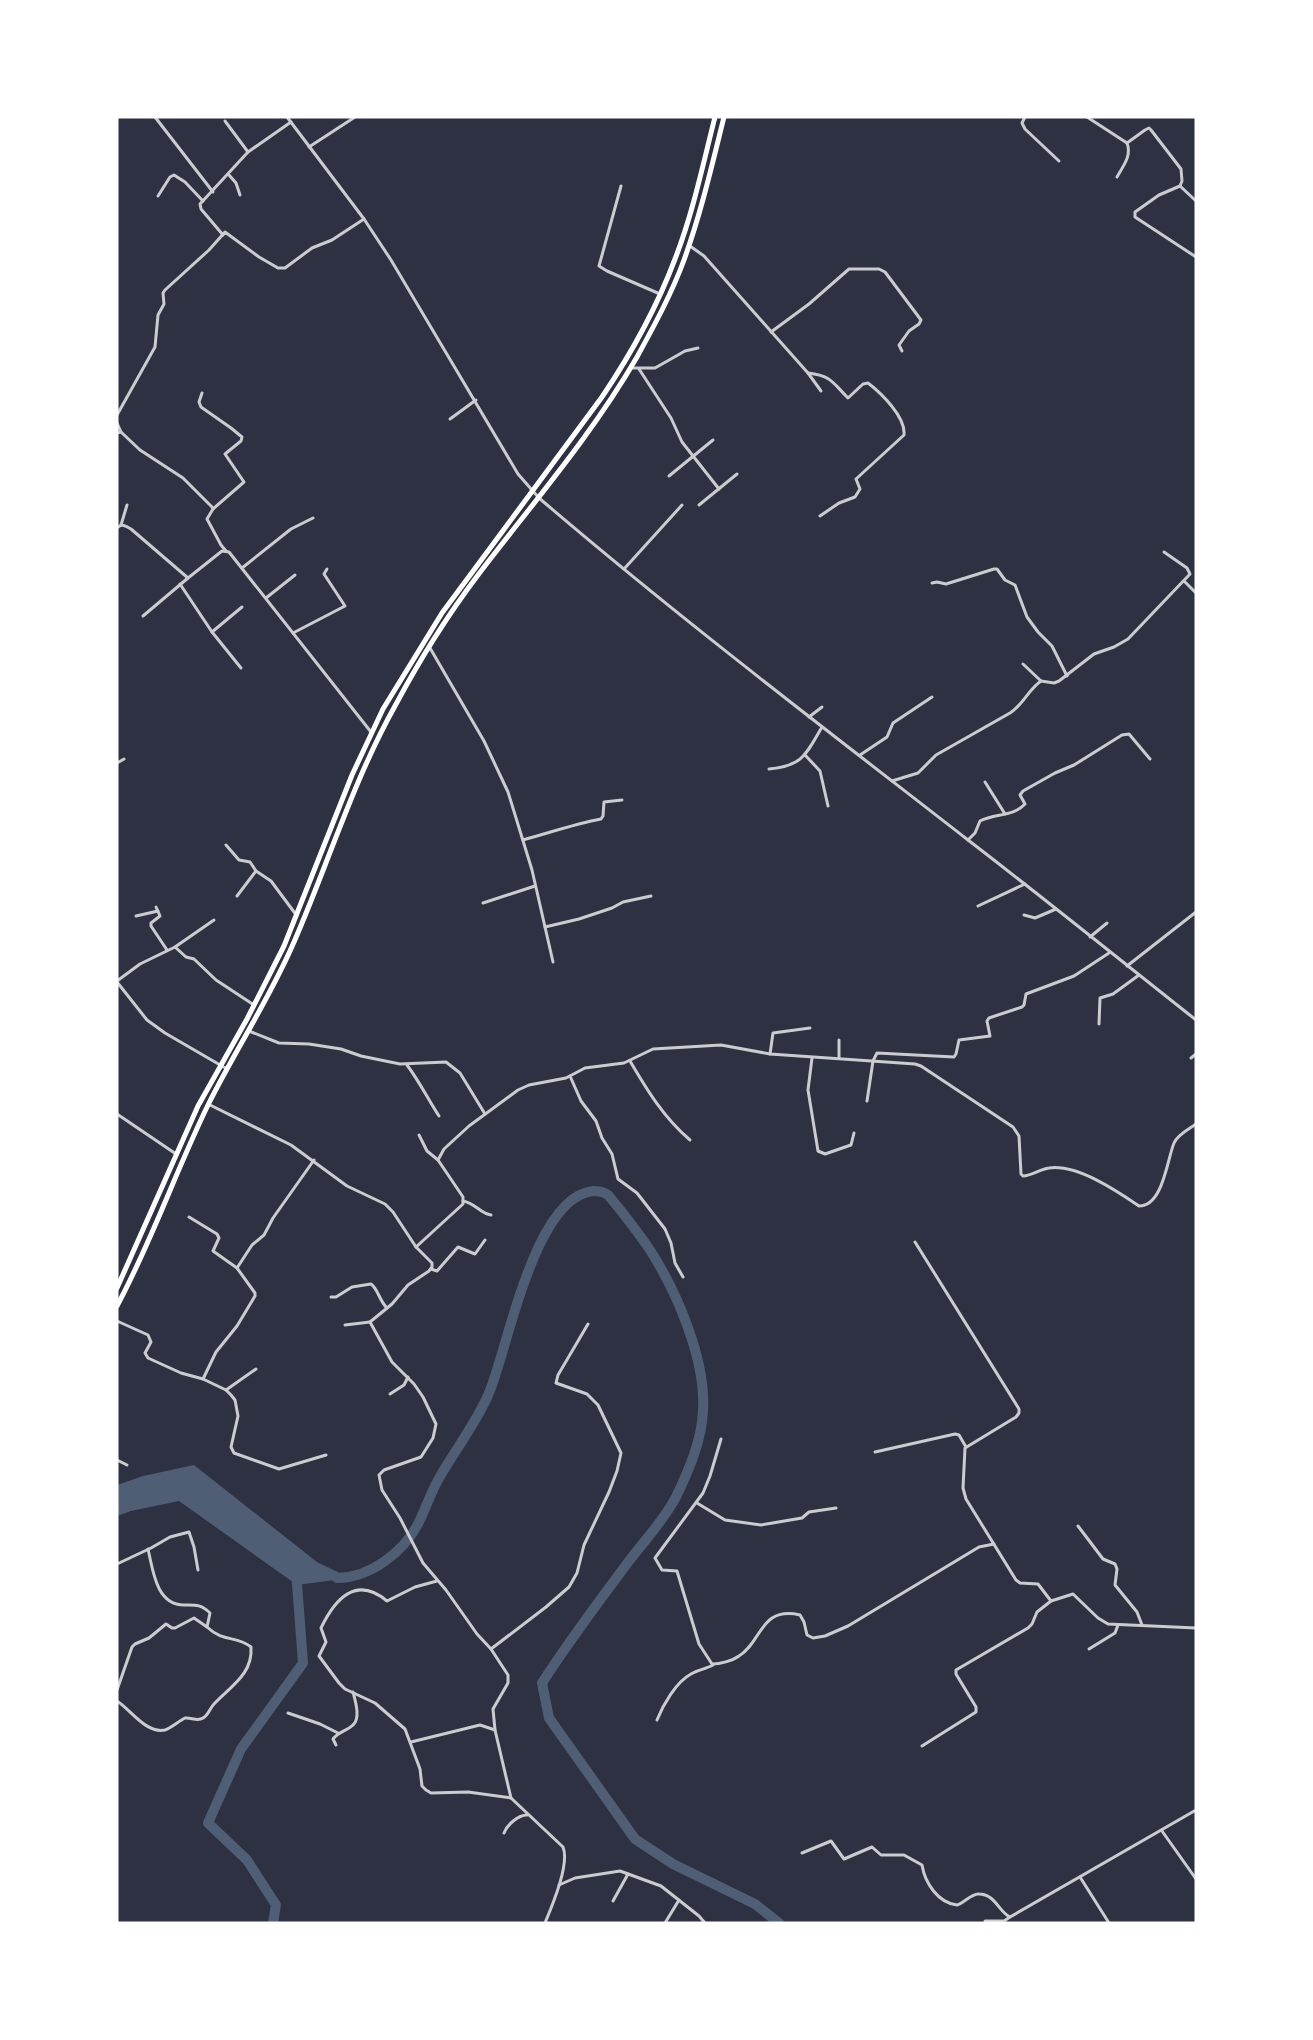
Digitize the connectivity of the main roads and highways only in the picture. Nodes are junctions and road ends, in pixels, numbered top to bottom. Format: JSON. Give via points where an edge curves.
{"nodes":[{"id":1,"x":715,"y":117,"type":"edge"},
{"id":2,"x":724,"y":117,"type":"edge"},
{"id":3,"x":117,"y":1288,"type":"edge"},
{"id":4,"x":117,"y":1306,"type":"edge"}],
"edges":[{"from":1,"to":3,"type":"highway","via":[[690,215],[660,294],[616,376],[436,621],[389,699],[352,775],[275,965],[198,1107]]},
{"from":2,"to":4,"type":"highway","via":[[683,261],[664,306],[604,408],[477,577],[397,702],[373,750],[291,948],[208,1104]]}]}
